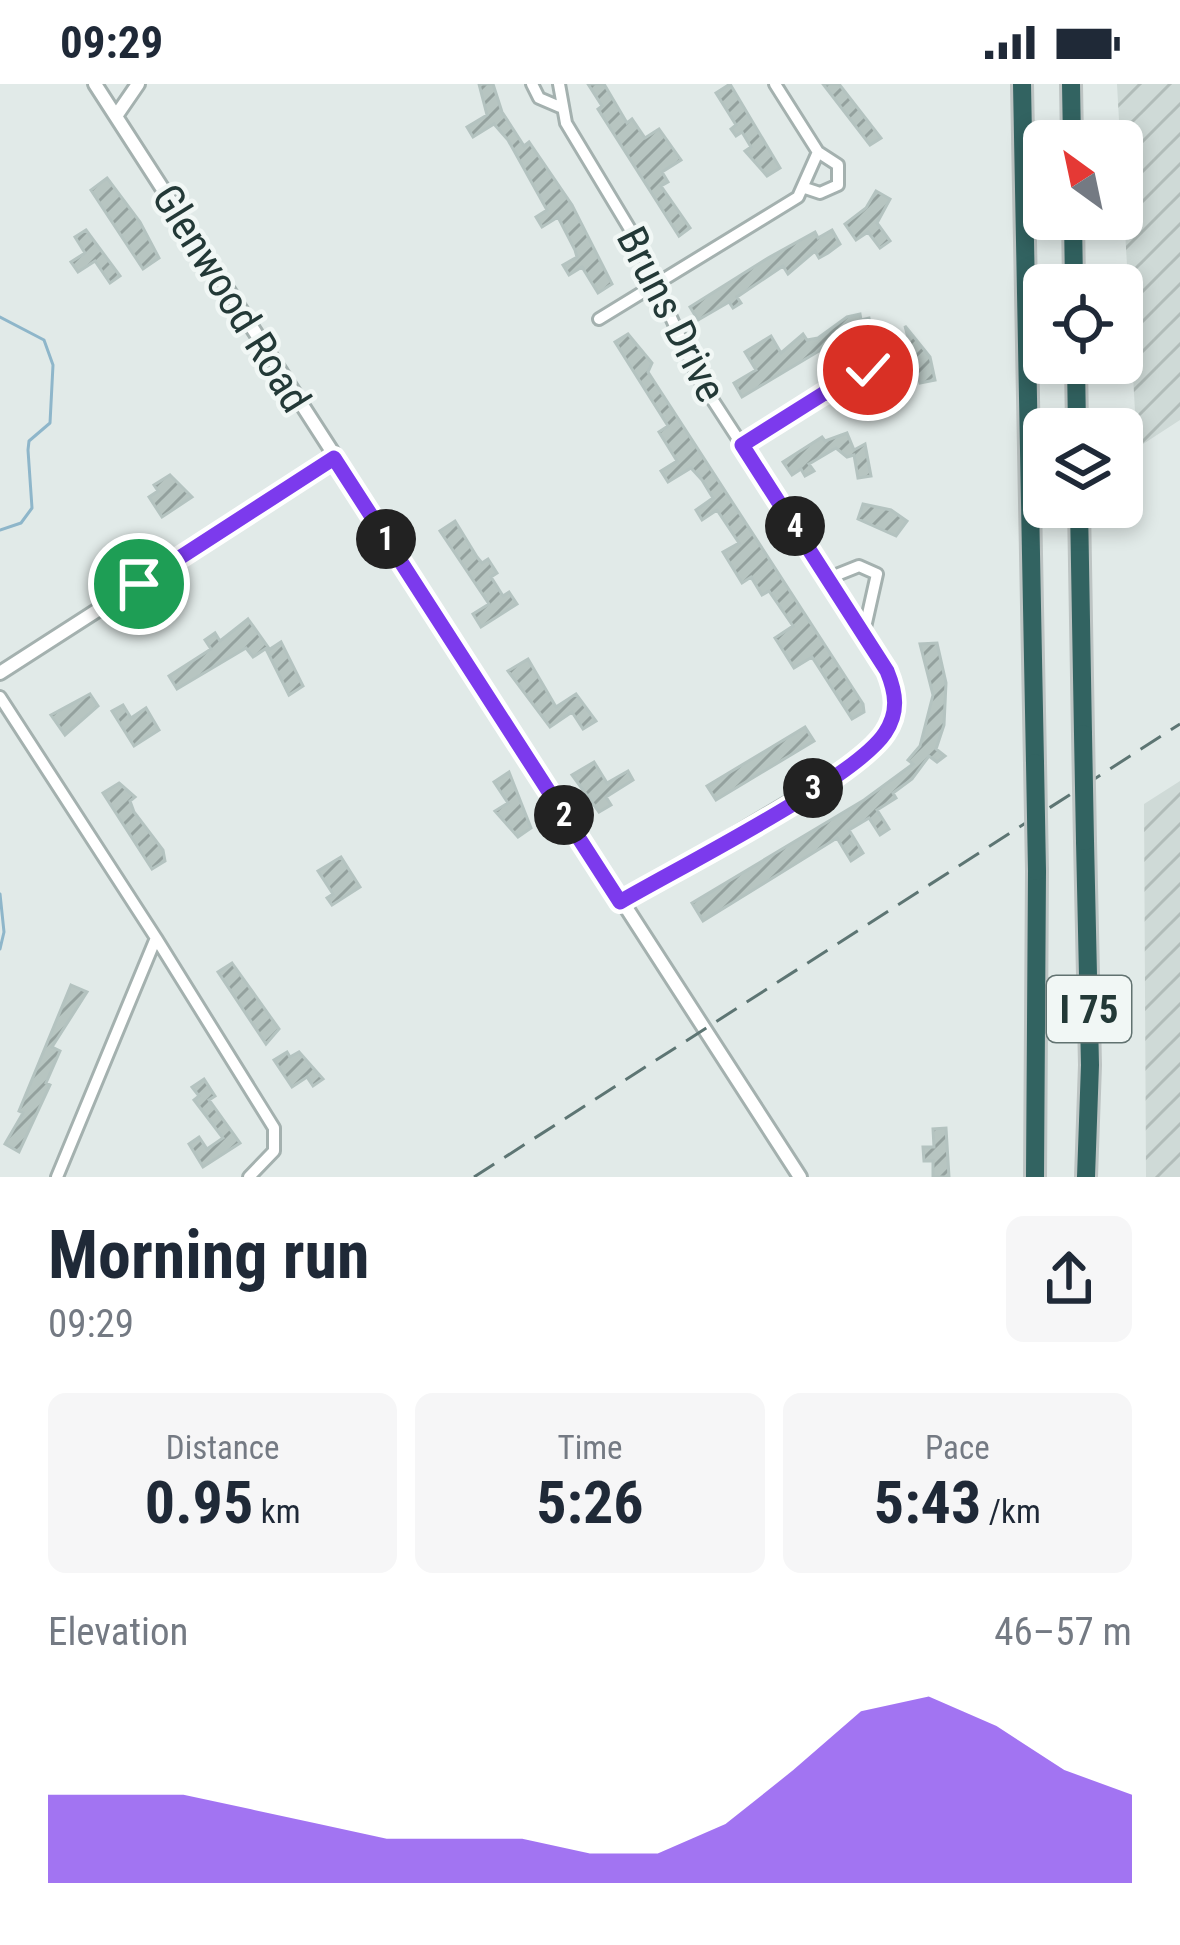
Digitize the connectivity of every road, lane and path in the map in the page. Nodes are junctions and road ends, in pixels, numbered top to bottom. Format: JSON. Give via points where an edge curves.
{"nodes":[{"id":1,"x":95,"y":84,"type":"edge"},
{"id":2,"x":138,"y":84,"type":"edge"},
{"id":3,"x":532,"y":84,"type":"edge"},
{"id":4,"x":560,"y":84,"type":"edge"},
{"id":5,"x":775,"y":84,"type":"edge"},
{"id":6,"x":1022,"y":84,"type":"edge"},
{"id":7,"x":1070,"y":84,"type":"edge"},
{"id":8,"x":560,"y":107,"type":"junction"},
{"id":9,"x":116,"y":116,"type":"junction"},
{"id":10,"x":1071,"y":120,"type":"edge"},
{"id":11,"x":818,"y":152,"type":"junction"},
{"id":12,"x":805,"y":188,"type":"junction"},
{"id":13,"x":655,"y":285,"type":"junction"},
{"id":14,"x":599,"y":319,"type":"dead end"},
{"id":15,"x":845,"y":388,"type":"dead end"},
{"id":16,"x":742,"y":445,"type":"junction"},
{"id":17,"x":334,"y":458,"type":"junction"},
{"id":18,"x":1079,"y":528,"type":"edge"},
{"id":19,"x":829,"y":578,"type":"junction"},
{"id":20,"x":864,"y":632,"type":"junction"},
{"id":21,"x":0,"y":673,"type":"edge"},
{"id":22,"x":0,"y":697,"type":"edge"},
{"id":23,"x":620,"y":902,"type":"junction"},
{"id":24,"x":156,"y":938,"type":"junction"},
{"id":25,"x":57,"y":1177,"type":"edge"},
{"id":26,"x":249,"y":1177,"type":"edge"},
{"id":27,"x":800,"y":1177,"type":"edge"},
{"id":28,"x":1035,"y":1177,"type":"edge"},
{"id":29,"x":1086,"y":1177,"type":"edge"}],
"edges":[{"from":1,"to":9,"type":"street","name":"Glenwood Road"},
{"from":2,"to":9,"type":"street"},
{"from":3,"to":8,"type":"street","name":"Bruns Drive","via":[[538,98]]},
{"from":4,"to":8,"type":"street","name":"Bruns Drive"},
{"from":5,"to":11,"type":"street"},
{"from":6,"to":28,"type":"highway","number":"I 75","bridge":true},
{"from":7,"to":10,"type":"highway"},
{"from":8,"to":13,"type":"street","name":"Bruns Drive"},
{"from":9,"to":17,"type":"street","name":"Glenwood Road"},
{"from":11,"to":12,"type":"street"},
{"from":11,"to":12,"type":"street","via":[[838,165],[838,184],[828,192]]},
{"from":12,"to":13,"type":"street"},
{"from":13,"to":14,"type":"street"},
{"from":13,"to":16,"type":"street","name":"Bruns Drive"},
{"from":15,"to":16,"type":"street"},
{"from":16,"to":19,"type":"street","name":"Bruns Drive"},
{"from":17,"to":21,"type":"street"},
{"from":17,"to":23,"type":"street","name":"Glenwood Road"},
{"from":18,"to":29,"type":"highway","number":"I 75","bridge":true},
{"from":19,"to":20,"type":"street","name":"Bruns Drive"},
{"from":19,"to":20,"type":"street","via":[[859,566],[878,574]]},
{"from":20,"to":23,"type":"street","name":"Bruns Drive","via":[[896,695],[875,746]]},
{"from":22,"to":24,"type":"street"},
{"from":23,"to":27,"type":"street","name":"Glenwood Road"},
{"from":24,"to":25,"type":"street"},
{"from":24,"to":26,"type":"street","via":[[274,1128],[274,1151]]}]}
